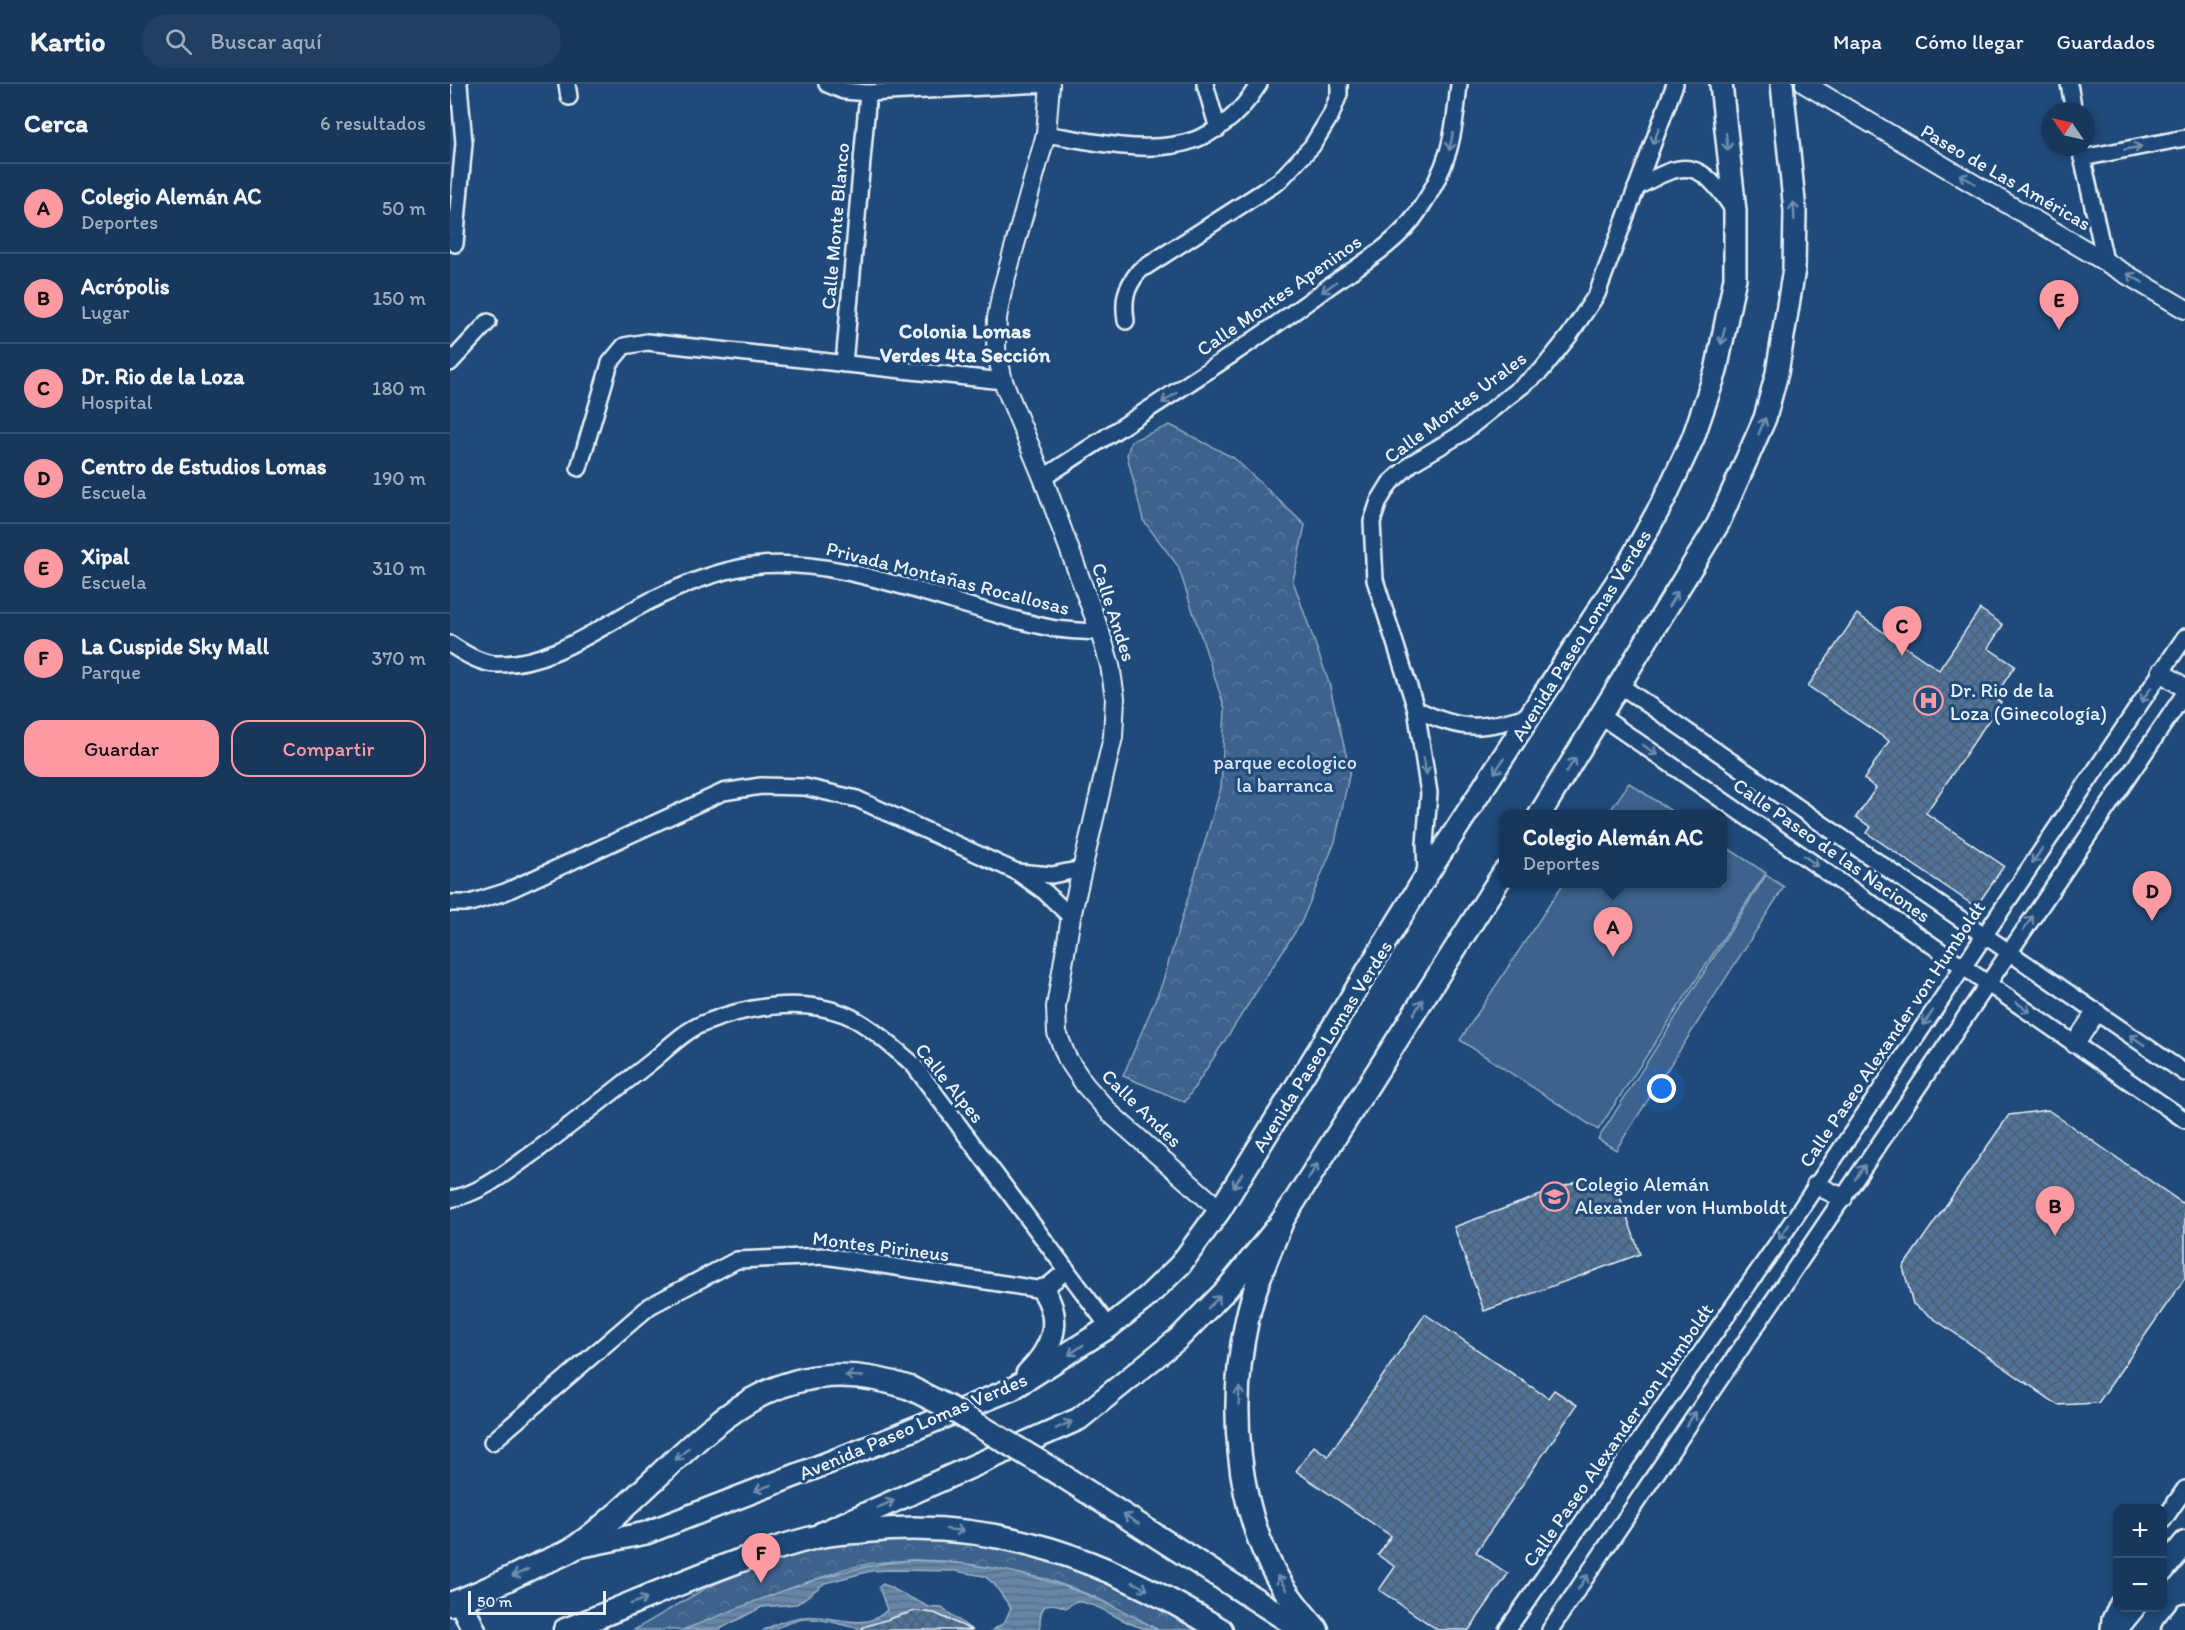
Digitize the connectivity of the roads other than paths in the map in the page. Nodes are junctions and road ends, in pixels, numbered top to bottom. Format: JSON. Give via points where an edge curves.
{"nodes":[{"id":1,"x":459,"y":84,"type":"edge"},
{"id":2,"x":827,"y":84,"type":"edge"},
{"id":3,"x":1045,"y":84,"type":"edge"},
{"id":4,"x":1050,"y":84,"type":"edge"},
{"id":5,"x":1205,"y":84,"type":"edge"},
{"id":6,"x":1259,"y":84,"type":"edge"},
{"id":7,"x":1339,"y":84,"type":"edge"},
{"id":8,"x":1459,"y":84,"type":"edge"},
{"id":9,"x":1676,"y":84,"type":"edge"},
{"id":10,"x":1721,"y":84,"type":"edge"},
{"id":11,"x":1782,"y":84,"type":"edge"},
{"id":12,"x":1805,"y":84,"type":"edge"},
{"id":13,"x":2069,"y":84,"type":"edge"},
{"id":14,"x":868,"y":93,"type":"junction"},
{"id":15,"x":2072,"y":102,"type":"edge"},
{"id":16,"x":1218,"y":129,"type":"junction"},
{"id":17,"x":1046,"y":134,"type":"junction"},
{"id":18,"x":2185,"y":138,"type":"edge"},
{"id":19,"x":2095,"y":151,"type":"edge"},
{"id":20,"x":2082,"y":156,"type":"edge"},
{"id":21,"x":1636,"y":188,"type":"junction"},
{"id":22,"x":1735,"y":211,"type":"junction"},
{"id":23,"x":455,"y":244,"type":"dead end"},
{"id":24,"x":2105,"y":261,"type":"junction"},
{"id":25,"x":2185,"y":309,"type":"edge"},
{"id":26,"x":1126,"y":321,"type":"dead end"},
{"id":27,"x":488,"y":322,"type":"dead end"},
{"id":28,"x":450,"y":363,"type":"edge"},
{"id":29,"x":844,"y":364,"type":"junction"},
{"id":30,"x":1003,"y":381,"type":"junction"},
{"id":31,"x":579,"y":468,"type":"dead end"},
{"id":32,"x":1043,"y":478,"type":"junction"},
{"id":33,"x":1100,"y":632,"type":"junction"},
{"id":34,"x":2185,"y":636,"type":"edge"},
{"id":35,"x":450,"y":644,"type":"edge"},
{"id":36,"x":2161,"y":672,"type":"junction"},
{"id":37,"x":1621,"y":686,"type":"junction"},
{"id":38,"x":2185,"y":688,"type":"edge"},
{"id":39,"x":2185,"y":693,"type":"edge"},
{"id":40,"x":1416,"y":709,"type":"junction"},
{"id":41,"x":1534,"y":714,"type":"junction"},
{"id":42,"x":1602,"y":717,"type":"junction"},
{"id":43,"x":1543,"y":810,"type":"edge"},
{"id":44,"x":1082,"y":869,"type":"junction"},
{"id":45,"x":1017,"y":872,"type":"junction"},
{"id":46,"x":1426,"y":876,"type":"junction"},
{"id":47,"x":1499,"y":878,"type":"edge"},
{"id":48,"x":450,"y":903,"type":"edge"},
{"id":49,"x":1071,"y":917,"type":"junction"},
{"id":50,"x":1983,"y":935,"type":"junction"},
{"id":51,"x":2008,"y":952,"type":"junction"},
{"id":52,"x":1963,"y":966,"type":"junction"},
{"id":53,"x":1988,"y":982,"type":"junction"},
{"id":54,"x":2096,"y":1012,"type":"junction"},
{"id":55,"x":2075,"y":1044,"type":"junction"},
{"id":56,"x":2185,"y":1073,"type":"edge"},
{"id":57,"x":2185,"y":1120,"type":"edge"},
{"id":58,"x":1816,"y":1185,"type":"junction"},
{"id":59,"x":1843,"y":1198,"type":"junction"},
{"id":60,"x":450,"y":1199,"type":"edge"},
{"id":61,"x":1220,"y":1210,"type":"junction"},
{"id":62,"x":1282,"y":1221,"type":"junction"},
{"id":63,"x":1067,"y":1270,"type":"junction"},
{"id":64,"x":1043,"y":1290,"type":"junction"},
{"id":65,"x":1109,"y":1327,"type":"junction"},
{"id":66,"x":1012,"y":1389,"type":"junction"},
{"id":67,"x":492,"y":1442,"type":"dead end"},
{"id":68,"x":2185,"y":1489,"type":"edge"},
{"id":69,"x":2167,"y":1516,"type":"edge"},
{"id":70,"x":813,"y":1537,"type":"junction"},
{"id":71,"x":2185,"y":1543,"type":"edge"},
{"id":72,"x":573,"y":1548,"type":"junction"},
{"id":73,"x":2167,"y":1566,"type":"edge"},
{"id":74,"x":455,"y":1603,"type":"edge"},
{"id":75,"x":2113,"y":1612,"type":"edge"},
{"id":76,"x":2130,"y":1612,"type":"edge"},
{"id":77,"x":2185,"y":1615,"type":"edge"},
{"id":78,"x":474,"y":1630,"type":"edge"},
{"id":79,"x":565,"y":1630,"type":"edge"},
{"id":80,"x":1221,"y":1630,"type":"edge"},
{"id":81,"x":1304,"y":1630,"type":"edge"},
{"id":82,"x":1317,"y":1630,"type":"edge"},
{"id":83,"x":1507,"y":1630,"type":"edge"},
{"id":84,"x":1550,"y":1630,"type":"edge"},
{"id":85,"x":2109,"y":1630,"type":"edge"},
{"id":86,"x":2115,"y":1630,"type":"edge"},
{"id":87,"x":2173,"y":1630,"type":"edge"}],
"edges":[{"from":1,"to":23,"type":"street","via":[[464,143]]},
{"from":2,"to":14,"type":"street","via":[[844,91]]},
{"from":3,"to":14,"type":"street"},
{"from":4,"to":17,"type":"street","name":"Calle Andes"},
{"from":5,"to":16,"type":"street"},
{"from":6,"to":16,"type":"street","via":[[1248,101]]},
{"from":7,"to":26,"type":"street","via":[[1331,115],[1312,146],[1279,181],[1139,271],[1123,299]]},
{"from":8,"to":32,"type":"street","name":"Calle Montes Apeninos","one_way":true,"via":[[1447,162],[1417,214],[1391,242],[1294,313]]},
{"from":9,"to":21,"type":"street","name":"Calle Montes Urales","one_way":true},
{"from":10,"to":22,"type":"main road","name":"Avenida Paseo Lomas Verdes","one_way":true},
{"from":37,"to":11,"type":"main road","one_way":true,"via":[[1718,524],[1766,418],[1794,269],[1795,211]]},
{"from":24,"to":12,"type":"street","name":"Paseo de Las Américas","one_way":true},
{"from":13,"to":15,"type":"street"},
{"from":14,"to":29,"type":"street","name":"Calle Monte Blanco"},
{"from":16,"to":17,"type":"street","via":[[1199,140],[1158,149]]},
{"from":17,"to":30,"type":"street","name":"Calle Andes","via":[[997,318],[996,349]]},
{"from":19,"to":18,"type":"street","one_way":true},
{"from":20,"to":24,"type":"street"},
{"from":21,"to":22,"type":"street","via":[[1676,168],[1693,170],[1714,182]]},
{"from":21,"to":40,"type":"street","name":"Calle Montes Urales","via":[[1597,294],[1541,371],[1461,434],[1412,463],[1390,483],[1378,501],[1372,522],[1375,580]]},
{"from":22,"to":41,"type":"main road","name":"Avenida Paseo Lomas Verdes","one_way":true,"via":[[1735,278],[1716,371],[1693,438],[1629,563]]},
{"from":25,"to":24,"type":"street","name":"Paseo de Las Américas","one_way":true},
{"from":27,"to":28,"type":"street"},
{"from":29,"to":30,"type":"street"},
{"from":29,"to":31,"type":"street","via":[[647,342],[624,346],[610,363]]},
{"from":30,"to":32,"type":"street","name":"Calle Andes"},
{"from":32,"to":33,"type":"street","name":"Calle Andes"},
{"from":33,"to":35,"type":"street","name":"Privada Montañas Rocallosas","via":[[1047,627],[831,568],[791,565],[740,568],[697,581],[654,599],[567,646],[523,661],[494,664],[469,656]]},
{"from":33,"to":44,"type":"street","name":"Calle Andes","via":[[1115,698],[1113,736]]},
{"from":34,"to":36,"type":"street","name":"Calle Paseo Alexander von Humboldt"},
{"from":36,"to":38,"type":"street"},
{"from":36,"to":50,"type":"street","name":"Calle Paseo Alexander von Humboldt","one_way":true},
{"from":37,"to":42,"type":"main road"},
{"from":37,"to":50,"type":"street","name":"Calle Paseo de las Naciones"},
{"from":51,"to":39,"type":"street","one_way":true},
{"from":40,"to":41,"type":"street","via":[[1444,723],[1471,728]]},
{"from":40,"to":46,"type":"street","name":"Calle Montes Urales","one_way":true,"via":[[1429,793]]},
{"from":41,"to":46,"type":"main road","name":"Avenida Paseo Lomas Verdes","one_way":true},
{"from":43,"to":42,"type":"main road","one_way":true},
{"from":42,"to":52,"type":"street","name":"Calle Paseo de las Naciones","one_way":true},
{"from":44,"to":45,"type":"street","via":[[1052,875]]},
{"from":44,"to":49,"type":"street","name":"Calle Andes"},
{"from":45,"to":48,"type":"street","via":[[857,799],[805,787],[761,786],[723,792],[505,892],[470,903]]},
{"from":45,"to":49,"type":"street"},
{"from":46,"to":61,"type":"main road","name":"Avenida Paseo Lomas Verdes","one_way":true},
{"from":62,"to":47,"type":"main road","one_way":true},
{"from":49,"to":61,"type":"street","name":"Calle Andes","via":[[1056,1007],[1057,1033],[1067,1058],[1111,1114]]},
{"from":50,"to":51,"type":"street","name":"Calle Paseo de las Naciones"},
{"from":50,"to":52,"type":"street","name":"Calle Paseo Alexander von Humboldt"},
{"from":51,"to":53,"type":"street"},
{"from":51,"to":54,"type":"street","name":"Calle Paseo de las Naciones"},
{"from":52,"to":53,"type":"street","name":"Calle Paseo de las Naciones"},
{"from":52,"to":58,"type":"street","name":"Calle Paseo Alexander von Humboldt","one_way":true},
{"from":53,"to":55,"type":"street","name":"Calle Paseo de las Naciones","one_way":true},
{"from":59,"to":53,"type":"street","one_way":true},
{"from":54,"to":55,"type":"street"},
{"from":56,"to":54,"type":"street","name":"Calle Paseo de las Naciones","one_way":true},
{"from":55,"to":57,"type":"street","name":"Calle Paseo de las Naciones"},
{"from":58,"to":59,"type":"street"},
{"from":58,"to":83,"type":"street","name":"Calle Paseo Alexander von Humboldt","one_way":true},
{"from":84,"to":59,"type":"street","one_way":true},
{"from":60,"to":63,"type":"street","name":"Calle Alpes","via":[[467,1196],[501,1176],[699,1024],[778,1005],[811,1007],[844,1014],[913,1064]]},
{"from":61,"to":65,"type":"main road","name":"Avenida Paseo Lomas Verdes","via":[[1180,1265]]},
{"from":70,"to":62,"type":"main road","one_way":true,"via":[[1078,1419],[1179,1338],[1226,1290]]},
{"from":82,"to":62,"type":"main road","one_way":true,"via":[[1278,1578],[1261,1542],[1246,1491],[1239,1435],[1238,1397],[1247,1319]]},
{"from":63,"to":64,"type":"street"},
{"from":63,"to":65,"type":"street","name":"Calle Alpes"},
{"from":64,"to":66,"type":"main road","via":[[1055,1320],[1049,1345],[1038,1363]]},
{"from":64,"to":67,"type":"street","name":"Montes Pirineus","via":[[825,1256],[737,1260],[650,1306]]},
{"from":65,"to":66,"type":"main road","name":"Avenida Paseo Lomas Verdes","one_way":true},
{"from":66,"to":72,"type":"main road","name":"Avenida Paseo Lomas Verdes","one_way":true,"via":[[646,1533]]},
{"from":68,"to":69,"type":"street"},
{"from":79,"to":70,"type":"main road","one_way":true},
{"from":70,"to":80,"type":"main road","one_way":true,"via":[[916,1528],[1012,1538],[1080,1558]]},
{"from":71,"to":73,"type":"main road"},
{"from":72,"to":74,"type":"main road","name":"Avenida Paseo Lomas Verdes","one_way":true},
{"from":81,"to":72,"type":"main road","one_way":true,"bridge":true,"via":[[948,1407],[882,1378],[820,1376],[781,1385],[740,1406]]},
{"from":74,"to":78,"type":"main road"},
{"from":75,"to":85,"type":"street"},
{"from":76,"to":86,"type":"main road"},
{"from":77,"to":87,"type":"main road"}]}
